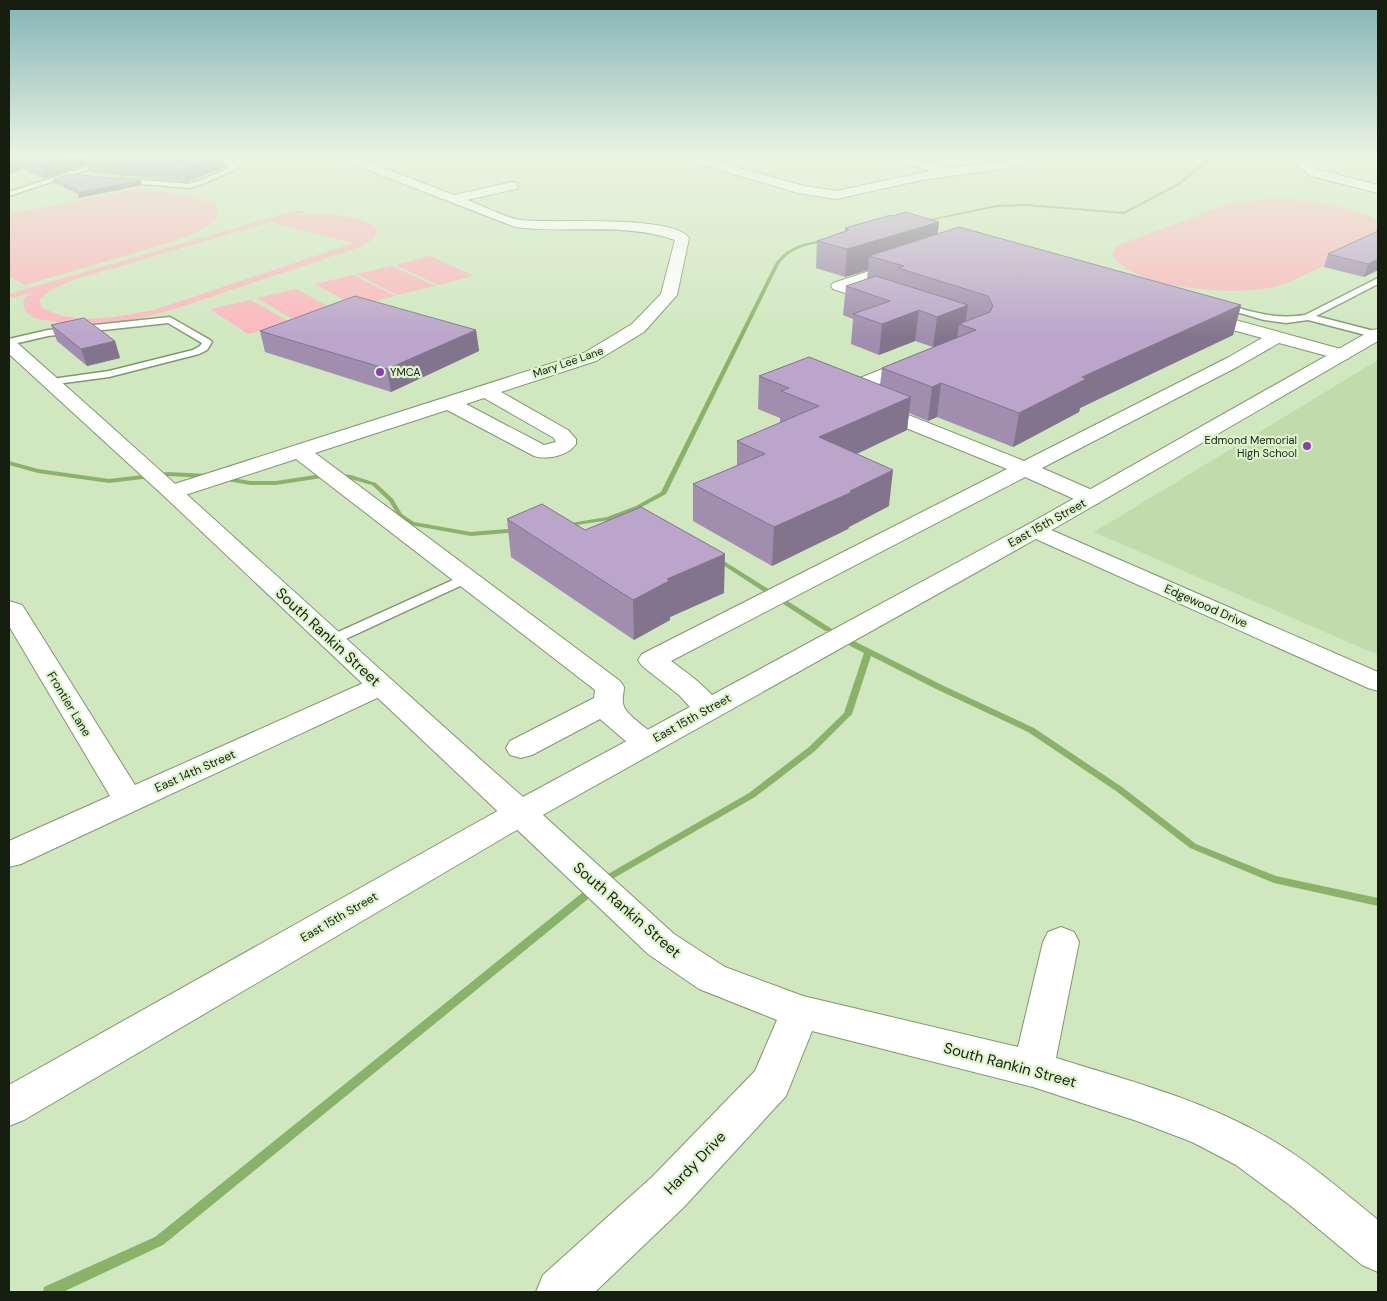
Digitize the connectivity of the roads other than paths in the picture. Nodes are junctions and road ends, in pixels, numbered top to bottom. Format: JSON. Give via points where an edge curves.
{"nodes":[{"id":1,"x":500,"y":217,"type":"edge"},
{"id":2,"x":922,"y":259,"type":"edge"},
{"id":3,"x":1378,"y":281,"type":"edge"},
{"id":4,"x":894,"y":304,"type":"edge"},
{"id":5,"x":1214,"y":304,"type":"edge"},
{"id":6,"x":1181,"y":310,"type":"edge"},
{"id":7,"x":1308,"y":318,"type":"junction"},
{"id":8,"x":1378,"y":334,"type":"edge"},
{"id":9,"x":1276,"y":337,"type":"junction"},
{"id":10,"x":9,"y":344,"type":"edge"},
{"id":11,"x":933,"y":355,"type":"edge"},
{"id":12,"x":1342,"y":355,"type":"junction"},
{"id":13,"x":49,"y":382,"type":"junction"},
{"id":14,"x":484,"y":390,"type":"junction"},
{"id":15,"x":448,"y":402,"type":"junction"},
{"id":16,"x":298,"y":451,"type":"junction"},
{"id":17,"x":1025,"y":469,"type":"junction"},
{"id":18,"x":172,"y":492,"type":"junction"},
{"id":19,"x":1091,"y":498,"type":"junction"},
{"id":20,"x":1035,"y":530,"type":"junction"},
{"id":21,"x":466,"y":578,"type":"junction"},
{"id":22,"x":10,"y":611,"type":"edge"},
{"id":23,"x":332,"y":640,"type":"junction"},
{"id":24,"x":1378,"y":682,"type":"edge"},
{"id":25,"x":380,"y":686,"type":"junction"},
{"id":26,"x":608,"y":703,"type":"junction"},
{"id":27,"x":708,"y":709,"type":"junction"},
{"id":28,"x":646,"y":743,"type":"junction"},
{"id":29,"x":521,"y":748,"type":"dead end"},
{"id":30,"x":129,"y":801,"type":"junction"},
{"id":31,"x":520,"y":813,"type":"junction"},
{"id":32,"x":9,"y":855,"type":"edge"},
{"id":33,"x":1061,"y":942,"type":"dead end"},
{"id":34,"x":800,"y":1012,"type":"junction"},
{"id":35,"x":1033,"y":1069,"type":"junction"},
{"id":36,"x":9,"y":1107,"type":"edge"},
{"id":37,"x":1378,"y":1249,"type":"edge"},
{"id":38,"x":560,"y":1292,"type":"edge"}],
"edges":[{"from":1,"to":14,"type":"street","name":"Mary Lee Lane","via":[[524,225],[632,226],[669,232],[682,238],[669,295],[638,328],[590,356]]},
{"from":2,"to":4,"type":"street","via":[[839,286]]},
{"from":3,"to":7,"type":"lane"},
{"from":5,"to":7,"type":"lane","via":[[1271,319]]},
{"from":6,"to":9,"type":"street"},
{"from":7,"to":8,"type":"lane"},
{"from":8,"to":12,"type":"street","name":"East 15th Street"},
{"from":9,"to":12,"type":"street"},
{"from":9,"to":17,"type":"street"},
{"from":10,"to":13,"type":"street","name":"South Rankin Street"},
{"from":10,"to":13,"type":"lane","via":[[48,333],[170,320],[206,342],[204,348],[196,352],[109,374]]},
{"from":11,"to":17,"type":"street","via":[[862,384],[847,394],[848,398]]},
{"from":12,"to":19,"type":"street","name":"East 15th Street"},
{"from":13,"to":18,"type":"street","name":"South Rankin Street"},
{"from":14,"to":15,"type":"street","name":"Mary Lee Lane"},
{"from":14,"to":15,"type":"street","via":[[561,434],[566,444],[541,452]]},
{"from":15,"to":16,"type":"street","name":"Mary Lee Lane"},
{"from":16,"to":18,"type":"street","name":"Mary Lee Lane"},
{"from":16,"to":21,"type":"street"},
{"from":17,"to":19,"type":"street"},
{"from":17,"to":27,"type":"street","via":[[652,660],[689,689]]},
{"from":18,"to":23,"type":"street","name":"South Rankin Street"},
{"from":19,"to":20,"type":"street","name":"East 15th Street"},
{"from":20,"to":24,"type":"street","name":"Edgewood Drive"},
{"from":20,"to":27,"type":"street","name":"East 15th Street"},
{"from":21,"to":23,"type":"lane"},
{"from":21,"to":26,"type":"street","via":[[610,688]]},
{"from":22,"to":30,"type":"street","name":"Frontier Lane"},
{"from":23,"to":25,"type":"street","name":"South Rankin Street"},
{"from":25,"to":30,"type":"street","name":"East 14th Street"},
{"from":25,"to":31,"type":"street","name":"South Rankin Street"},
{"from":26,"to":28,"type":"street","via":[[611,714]]},
{"from":26,"to":29,"type":"street"},
{"from":27,"to":28,"type":"street","name":"East 15th Street"},
{"from":28,"to":31,"type":"street","name":"East 15th Street"},
{"from":30,"to":32,"type":"street","name":"East 14th Street"},
{"from":31,"to":34,"type":"street","name":"South Rankin Street","via":[[662,944],[712,978]]},
{"from":31,"to":36,"type":"street","name":"East 15th Street"},
{"from":33,"to":35,"type":"street"},
{"from":34,"to":35,"type":"street","name":"South Rankin Street"},
{"from":34,"to":38,"type":"street","name":"Hardy Drive","via":[[771,1083],[668,1192]]},
{"from":35,"to":37,"type":"street","name":"South Rankin Street","via":[[1207,1128],[1251,1151],[1307,1191]]}]}
